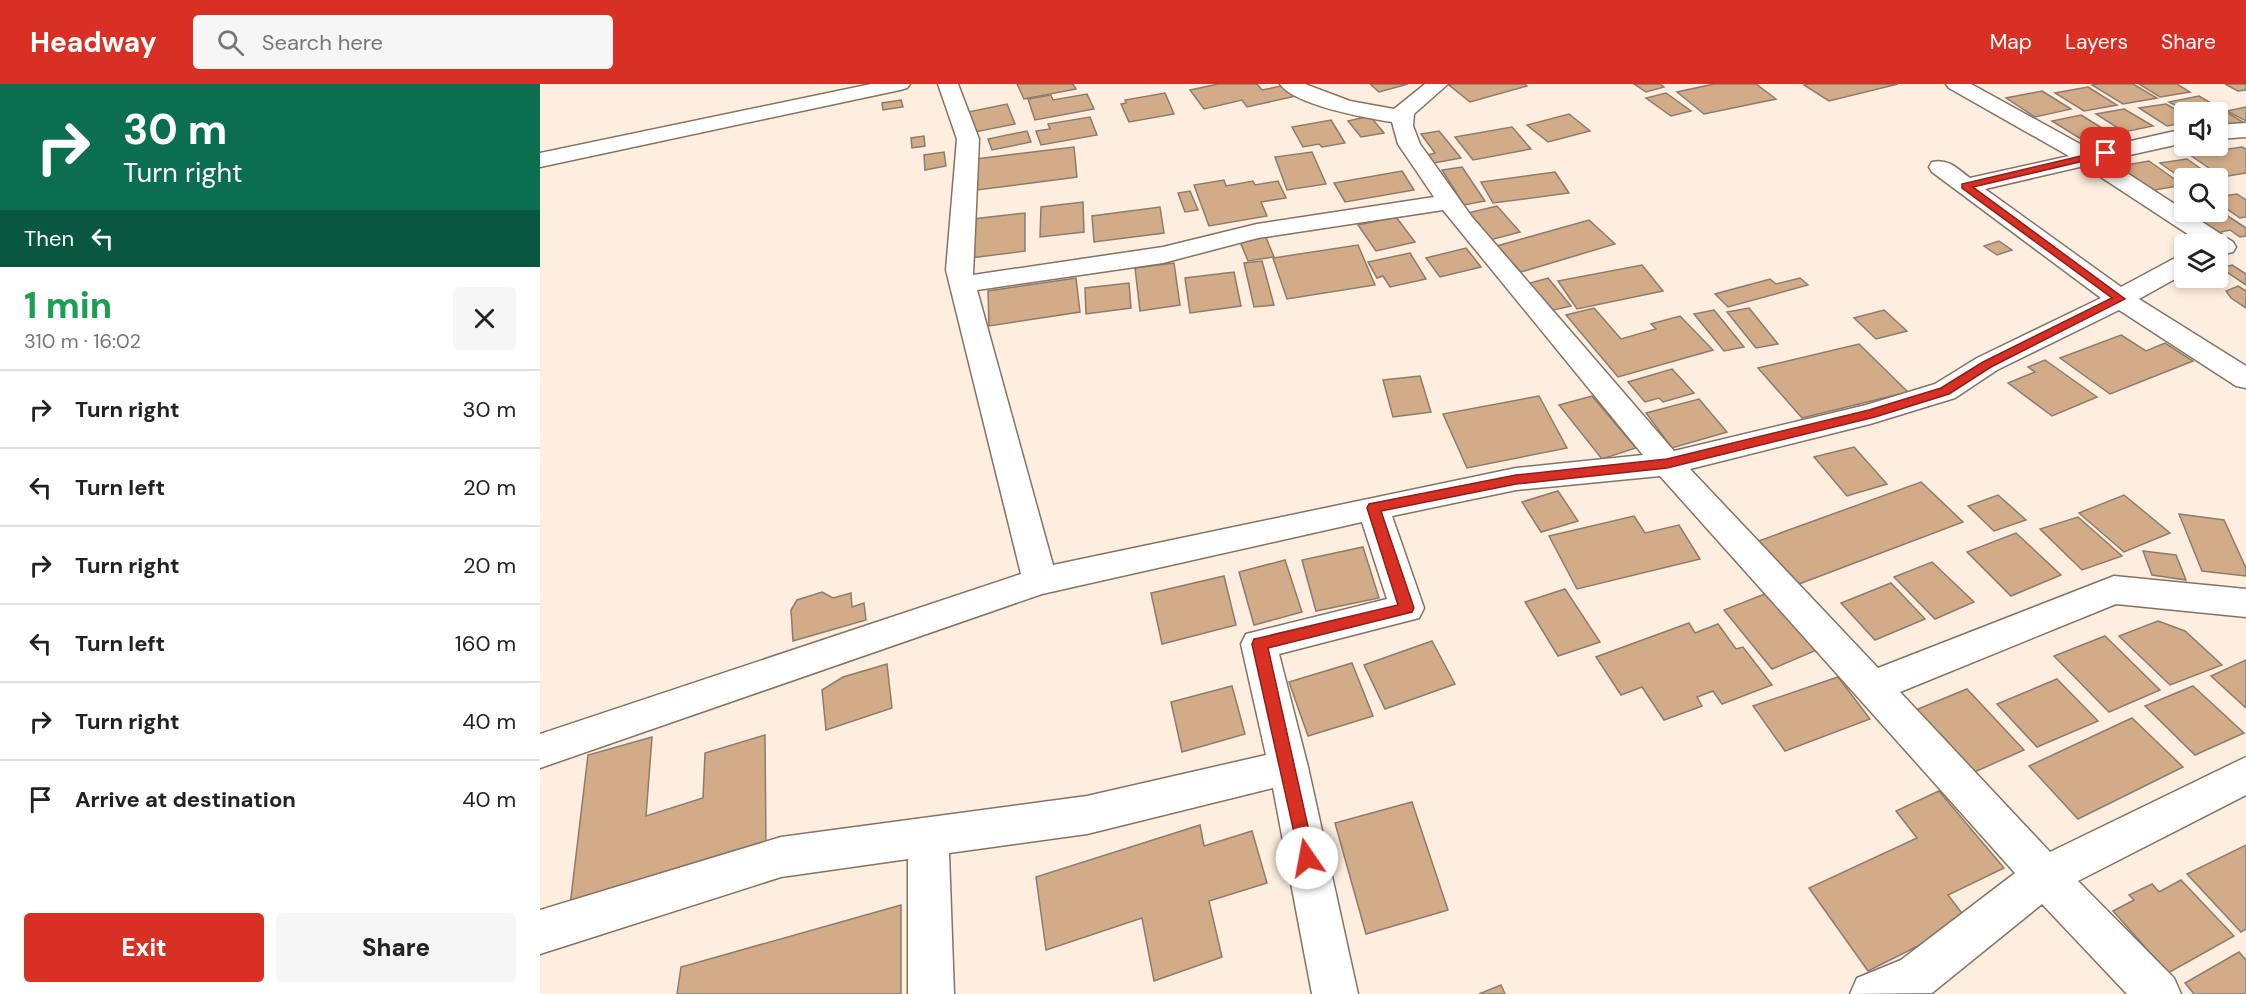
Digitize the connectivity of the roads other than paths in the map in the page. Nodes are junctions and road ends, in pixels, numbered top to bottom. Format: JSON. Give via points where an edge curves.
{"nodes":[{"id":1,"x":900,"y":84,"type":"edge"},
{"id":2,"x":948,"y":84,"type":"edge"},
{"id":3,"x":1290,"y":84,"type":"edge"},
{"id":4,"x":1438,"y":84,"type":"edge"},
{"id":5,"x":1956,"y":84,"type":"edge"},
{"id":6,"x":1403,"y":117,"type":"junction"},
{"id":7,"x":2246,"y":129,"type":"edge"},
{"id":8,"x":2228,"y":131,"type":"edge"},
{"id":9,"x":2174,"y":138,"type":"edge"},
{"id":10,"x":2087,"y":157,"type":"junction"},
{"id":11,"x":540,"y":160,"type":"edge"},
{"id":12,"x":1940,"y":167,"type":"dead end"},
{"id":13,"x":1966,"y":186,"type":"junction"},
{"id":14,"x":1450,"y":202,"type":"junction"},
{"id":15,"x":2229,"y":247,"type":"edge"},
{"id":16,"x":2174,"y":269,"type":"edge"},
{"id":17,"x":963,"y":284,"type":"junction"},
{"id":18,"x":2120,"y":299,"type":"junction"},
{"id":19,"x":2246,"y":379,"type":"edge"},
{"id":20,"x":1667,"y":464,"type":"junction"},
{"id":21,"x":1373,"y":508,"type":"junction"},
{"id":22,"x":1040,"y":581,"type":"junction"},
{"id":23,"x":2246,"y":603,"type":"edge"},
{"id":24,"x":1873,"y":686,"type":"junction"},
{"id":25,"x":540,"y":752,"type":"edge"},
{"id":26,"x":1288,"y":767,"type":"junction"},
{"id":27,"x":2246,"y":776,"type":"edge"},
{"id":28,"x":928,"y":837,"type":"junction"},
{"id":29,"x":2045,"y":876,"type":"junction"},
{"id":30,"x":540,"y":932,"type":"edge"},
{"id":31,"x":931,"y":994,"type":"edge"},
{"id":32,"x":1335,"y":994,"type":"edge"},
{"id":33,"x":1872,"y":994,"type":"edge"},
{"id":34,"x":2158,"y":994,"type":"edge"}],
"edges":[{"from":1,"to":11,"type":"street"},
{"from":2,"to":17,"type":"street","via":[[968,139],[959,270]]},
{"from":3,"to":6,"type":"street","via":[[1362,112]]},
{"from":4,"to":6,"type":"street","via":[[1403,112]]},
{"from":5,"to":10,"type":"street"},
{"from":6,"to":14,"type":"street","via":[[1409,144]]},
{"from":7,"to":8,"type":"street"},
{"from":9,"to":10,"type":"street"},
{"from":10,"to":13,"type":"street"},
{"from":10,"to":15,"type":"street"},
{"from":12,"to":13,"type":"street"},
{"from":13,"to":18,"type":"street"},
{"from":14,"to":17,"type":"street","via":[[1257,231],[1163,255]]},
{"from":14,"to":20,"type":"street"},
{"from":16,"to":18,"type":"street"},
{"from":17,"to":22,"type":"street"},
{"from":18,"to":19,"type":"street"},
{"from":18,"to":20,"type":"street","via":[[1987,364],[1945,391],[1870,414]]},
{"from":20,"to":21,"type":"street","via":[[1516,479]]},
{"from":20,"to":24,"type":"street"},
{"from":21,"to":22,"type":"street"},
{"from":21,"to":26,"type":"street","via":[[1407,608],[1259,644]]},
{"from":22,"to":25,"type":"street"},
{"from":23,"to":24,"type":"street","via":[[2114,591]]},
{"from":24,"to":29,"type":"street"},
{"from":26,"to":28,"type":"street","via":[[1087,815]]},
{"from":26,"to":32,"type":"street"},
{"from":27,"to":29,"type":"street"},
{"from":28,"to":30,"type":"street","via":[[781,857]]},
{"from":28,"to":31,"type":"street"},
{"from":29,"to":33,"type":"street","via":[[1916,977]]},
{"from":29,"to":34,"type":"street"}]}
